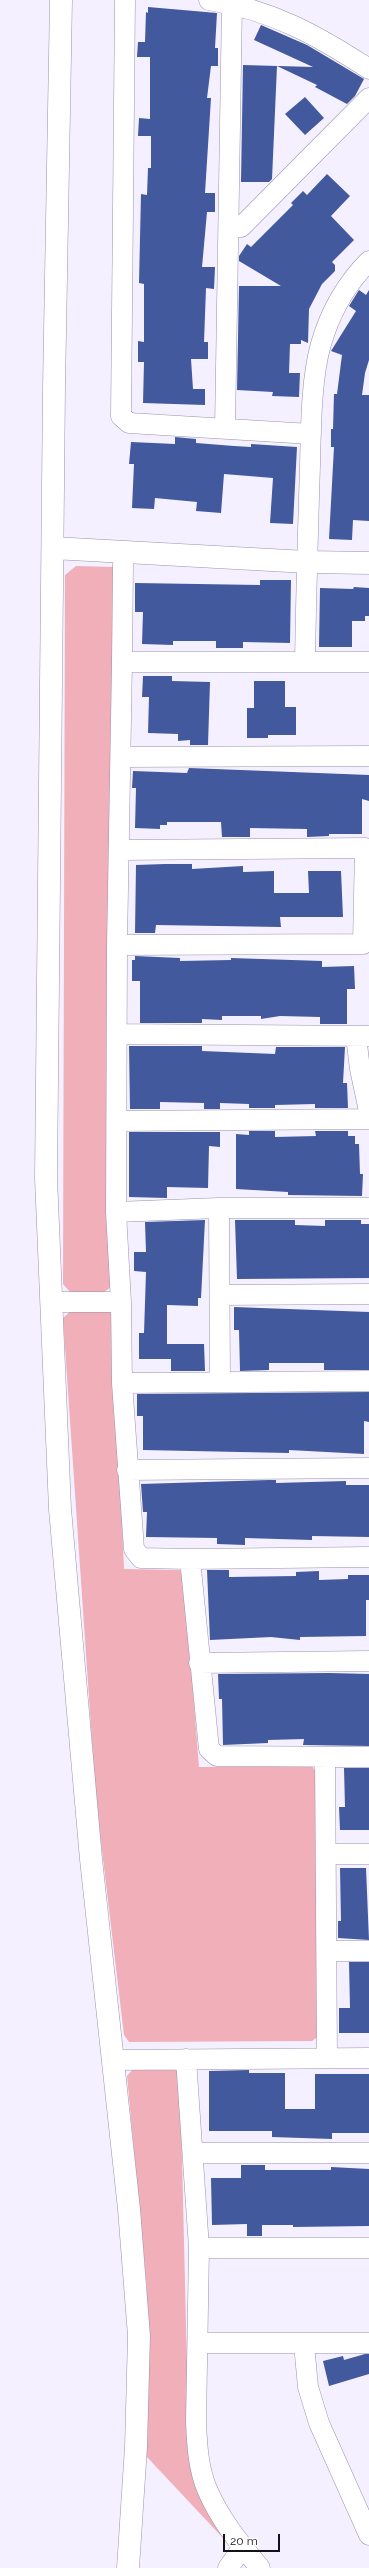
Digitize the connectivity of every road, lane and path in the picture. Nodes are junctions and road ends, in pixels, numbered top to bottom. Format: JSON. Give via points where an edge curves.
{"nodes":[{"id":1,"x":61,"y":0,"type":"edge"},
{"id":2,"x":125,"y":0,"type":"edge"},
{"id":3,"x":209,"y":0,"type":"edge"},
{"id":4,"x":232,"y":4,"type":"junction"},
{"id":5,"x":369,"y":69,"type":"edge"},
{"id":6,"x":369,"y":98,"type":"edge"},
{"id":7,"x":229,"y":228,"type":"junction"},
{"id":8,"x":369,"y":262,"type":"edge"},
{"id":9,"x":225,"y":428,"type":"junction"},
{"id":10,"x":311,"y":434,"type":"junction"},
{"id":11,"x":53,"y":548,"type":"junction"},
{"id":12,"x":307,"y":562,"type":"junction"},
{"id":13,"x":369,"y":563,"type":"edge"},
{"id":14,"x":123,"y":564,"type":"dead end"},
{"id":15,"x":122,"y":662,"type":"junction"},
{"id":16,"x":305,"y":662,"type":"junction"},
{"id":17,"x":369,"y":662,"type":"edge"},
{"id":18,"x":369,"y":756,"type":"edge"},
{"id":19,"x":122,"y":757,"type":"junction"},
{"id":20,"x":119,"y":850,"type":"junction"},
{"id":21,"x":117,"y":945,"type":"junction"},
{"id":22,"x":117,"y":1034,"type":"junction"},
{"id":23,"x":363,"y":1036,"type":"edge"},
{"id":24,"x":369,"y":1111,"type":"edge"},
{"id":25,"x":369,"y":1118,"type":"edge"},
{"id":26,"x":117,"y":1121,"type":"junction"},
{"id":27,"x":219,"y":1208,"type":"junction"},
{"id":28,"x":369,"y":1208,"type":"edge"},
{"id":29,"x":116,"y":1212,"type":"junction"},
{"id":30,"x":369,"y":1294,"type":"edge"},
{"id":31,"x":220,"y":1295,"type":"junction"},
{"id":32,"x":52,"y":1302,"type":"junction"},
{"id":33,"x":121,"y":1302,"type":"junction"},
{"id":34,"x":220,"y":1381,"type":"junction"},
{"id":35,"x":369,"y":1381,"type":"edge"},
{"id":36,"x":122,"y":1383,"type":"junction"},
{"id":37,"x":369,"y":1468,"type":"edge"},
{"id":38,"x":127,"y":1470,"type":"junction"},
{"id":39,"x":369,"y":1557,"type":"edge"},
{"id":40,"x":190,"y":1559,"type":"junction"},
{"id":41,"x":369,"y":1661,"type":"edge"},
{"id":42,"x":200,"y":1663,"type":"junction"},
{"id":43,"x":324,"y":1757,"type":"junction"},
{"id":44,"x":369,"y":1757,"type":"edge"},
{"id":45,"x":326,"y":1854,"type":"junction"},
{"id":46,"x":369,"y":1854,"type":"edge"},
{"id":47,"x":327,"y":1951,"type":"junction"},
{"id":48,"x":369,"y":1951,"type":"edge"},
{"id":49,"x":327,"y":2058,"type":"junction"},
{"id":50,"x":369,"y":2058,"type":"edge"},
{"id":51,"x":186,"y":2059,"type":"junction"},
{"id":52,"x":113,"y":2060,"type":"junction"},
{"id":53,"x":194,"y":2153,"type":"junction"},
{"id":54,"x":369,"y":2153,"type":"edge"},
{"id":55,"x":199,"y":2248,"type":"junction"},
{"id":56,"x":369,"y":2248,"type":"edge"},
{"id":57,"x":369,"y":2342,"type":"edge"},
{"id":58,"x":198,"y":2343,"type":"junction"},
{"id":59,"x":304,"y":2344,"type":"junction"},
{"id":60,"x":369,"y":2535,"type":"edge"},
{"id":61,"x":243,"y":2547,"type":"junction"},
{"id":62,"x":128,"y":2568,"type":"edge"},
{"id":63,"x":228,"y":2568,"type":"edge"},
{"id":64,"x":260,"y":2568,"type":"edge"}],
"edges":[{"from":1,"to":11,"type":"street"},
{"from":2,"to":9,"type":"street","via":[[121,416],[129,422]]},
{"from":3,"to":4,"type":"street"},
{"from":4,"to":5,"type":"street","via":[[289,22],[321,38]]},
{"from":4,"to":7,"type":"street"},
{"from":6,"to":7,"type":"street","via":[[241,227]]},
{"from":7,"to":9,"type":"street"},
{"from":8,"to":10,"type":"street","via":[[341,297],[320,346]]},
{"from":9,"to":10,"type":"street"},
{"from":10,"to":12,"type":"street"},
{"from":11,"to":12,"type":"street"},
{"from":11,"to":32,"type":"street","via":[[46,1147]]},
{"from":12,"to":13,"type":"street"},
{"from":12,"to":16,"type":"street"},
{"from":14,"to":15,"type":"street"},
{"from":15,"to":16,"type":"street"},
{"from":15,"to":19,"type":"street"},
{"from":16,"to":17,"type":"street"},
{"from":18,"to":19,"type":"street"},
{"from":19,"to":20,"type":"street"},
{"from":20,"to":21,"type":"street"},
{"from":20,"to":21,"type":"street","via":[[365,848],[363,944]]},
{"from":21,"to":22,"type":"street"},
{"from":22,"to":23,"type":"street"},
{"from":22,"to":26,"type":"street"},
{"from":23,"to":24,"type":"street","via":[[360,1069]]},
{"from":25,"to":26,"type":"street"},
{"from":26,"to":29,"type":"street"},
{"from":27,"to":28,"type":"street"},
{"from":27,"to":29,"type":"street"},
{"from":27,"to":31,"type":"street"},
{"from":29,"to":33,"type":"street"},
{"from":30,"to":31,"type":"street"},
{"from":31,"to":34,"type":"street"},
{"from":32,"to":33,"type":"street"},
{"from":32,"to":52,"type":"street","via":[[60,1510],[91,1859]]},
{"from":33,"to":36,"type":"street"},
{"from":34,"to":35,"type":"street"},
{"from":34,"to":36,"type":"street"},
{"from":36,"to":38,"type":"street"},
{"from":37,"to":38,"type":"street"},
{"from":38,"to":40,"type":"street","via":[[134,1549],[141,1558]]},
{"from":39,"to":40,"type":"street"},
{"from":40,"to":42,"type":"street"},
{"from":41,"to":42,"type":"street"},
{"from":42,"to":43,"type":"street","via":[[209,1749],[217,1756]]},
{"from":43,"to":44,"type":"street"},
{"from":43,"to":45,"type":"street"},
{"from":45,"to":46,"type":"street"},
{"from":45,"to":47,"type":"street"},
{"from":47,"to":48,"type":"street"},
{"from":47,"to":49,"type":"street"},
{"from":49,"to":50,"type":"street"},
{"from":49,"to":51,"type":"street"},
{"from":51,"to":52,"type":"street"},
{"from":51,"to":53,"type":"street"},
{"from":52,"to":62,"type":"street","via":[[129,2209],[138,2336],[136,2447]]},
{"from":53,"to":54,"type":"street"},
{"from":53,"to":55,"type":"street"},
{"from":55,"to":56,"type":"street"},
{"from":55,"to":58,"type":"street"},
{"from":57,"to":59,"type":"street"},
{"from":58,"to":59,"type":"street"},
{"from":58,"to":61,"type":"street","via":[[196,2422],[198,2450],[206,2488]]},
{"from":59,"to":60,"type":"street","via":[[308,2387],[319,2423]]},
{"from":61,"to":63,"type":"street"},
{"from":61,"to":64,"type":"street"}]}
